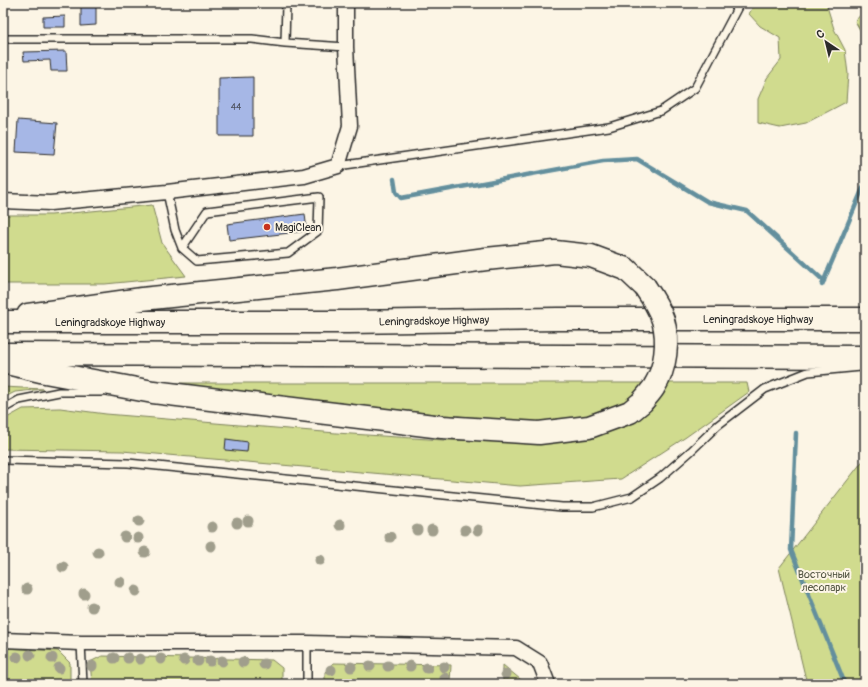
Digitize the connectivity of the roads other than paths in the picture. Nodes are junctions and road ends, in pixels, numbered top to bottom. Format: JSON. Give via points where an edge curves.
{"nodes":[{"id":1,"x":286,"y":3,"type":"edge"},
{"id":2,"x":346,"y":3,"type":"edge"},
{"id":3,"x":740,"y":3,"type":"edge"},
{"id":4,"x":3,"y":39,"type":"edge"},
{"id":5,"x":285,"y":43,"type":"junction"},
{"id":6,"x":346,"y":47,"type":"junction"},
{"id":7,"x":338,"y":166,"type":"junction"},
{"id":8,"x":167,"y":192,"type":"junction"},
{"id":9,"x":3,"y":201,"type":"edge"},
{"id":10,"x":182,"y":248,"type":"junction"},
{"id":11,"x":3,"y":318,"type":"edge"},
{"id":12,"x":865,"y":319,"type":"edge"},
{"id":13,"x":3,"y":322,"type":"edge"},
{"id":14,"x":3,"y":354,"type":"edge"},
{"id":15,"x":865,"y":357,"type":"edge"},
{"id":16,"x":3,"y":362,"type":"edge"},
{"id":17,"x":865,"y":367,"type":"edge"},
{"id":18,"x":153,"y":392,"type":"junction"},
{"id":19,"x":3,"y":410,"type":"edge"},
{"id":20,"x":3,"y":460,"type":"edge"},
{"id":21,"x":3,"y":640,"type":"edge"},
{"id":22,"x":81,"y":643,"type":"junction"},
{"id":23,"x":308,"y":643,"type":"junction"},
{"id":24,"x":83,"y":684,"type":"edge"},
{"id":25,"x":307,"y":684,"type":"edge"},
{"id":26,"x":548,"y":684,"type":"edge"}],
"edges":[{"from":1,"to":5,"type":"lane"},
{"from":2,"to":6,"type":"street"},
{"from":3,"to":7,"type":"lane","via":[[695,88],[661,111],[609,128]]},
{"from":4,"to":5,"type":"lane","via":[[252,40]]},
{"from":5,"to":6,"type":"lane"},
{"from":6,"to":7,"type":"street","via":[[350,126]]},
{"from":7,"to":8,"type":"street","via":[[304,176]]},
{"from":8,"to":9,"type":"street","via":[[50,203]]},
{"from":8,"to":10,"type":"lane","via":[[175,230]]},
{"from":10,"to":10,"type":"lane","via":[[197,261],[288,253],[318,231],[319,197],[207,211]]},
{"from":11,"to":18,"type":"main road","bridge":true,"via":[[142,299],[336,279],[555,252],[591,256],[626,269],[655,301],[663,320],[666,346],[662,368],[654,387],[630,412],[589,427],[539,432],[442,426]]},
{"from":12,"to":13,"type":"main road","name":"Leningradskoye Highway"},
{"from":14,"to":15,"type":"main road"},
{"from":16,"to":18,"type":"main road"},
{"from":17,"to":20,"type":"lane","via":[[808,372],[765,389],[718,425],[660,478],[632,497],[594,507],[562,507],[128,463]]},
{"from":18,"to":19,"type":"lane","via":[[59,392],[19,400]]},
{"from":21,"to":22,"type":"street"},
{"from":22,"to":23,"type":"street"},
{"from":22,"to":24,"type":"lane"},
{"from":23,"to":25,"type":"lane"},
{"from":23,"to":26,"type":"street","via":[[516,648],[540,663]]}]}
